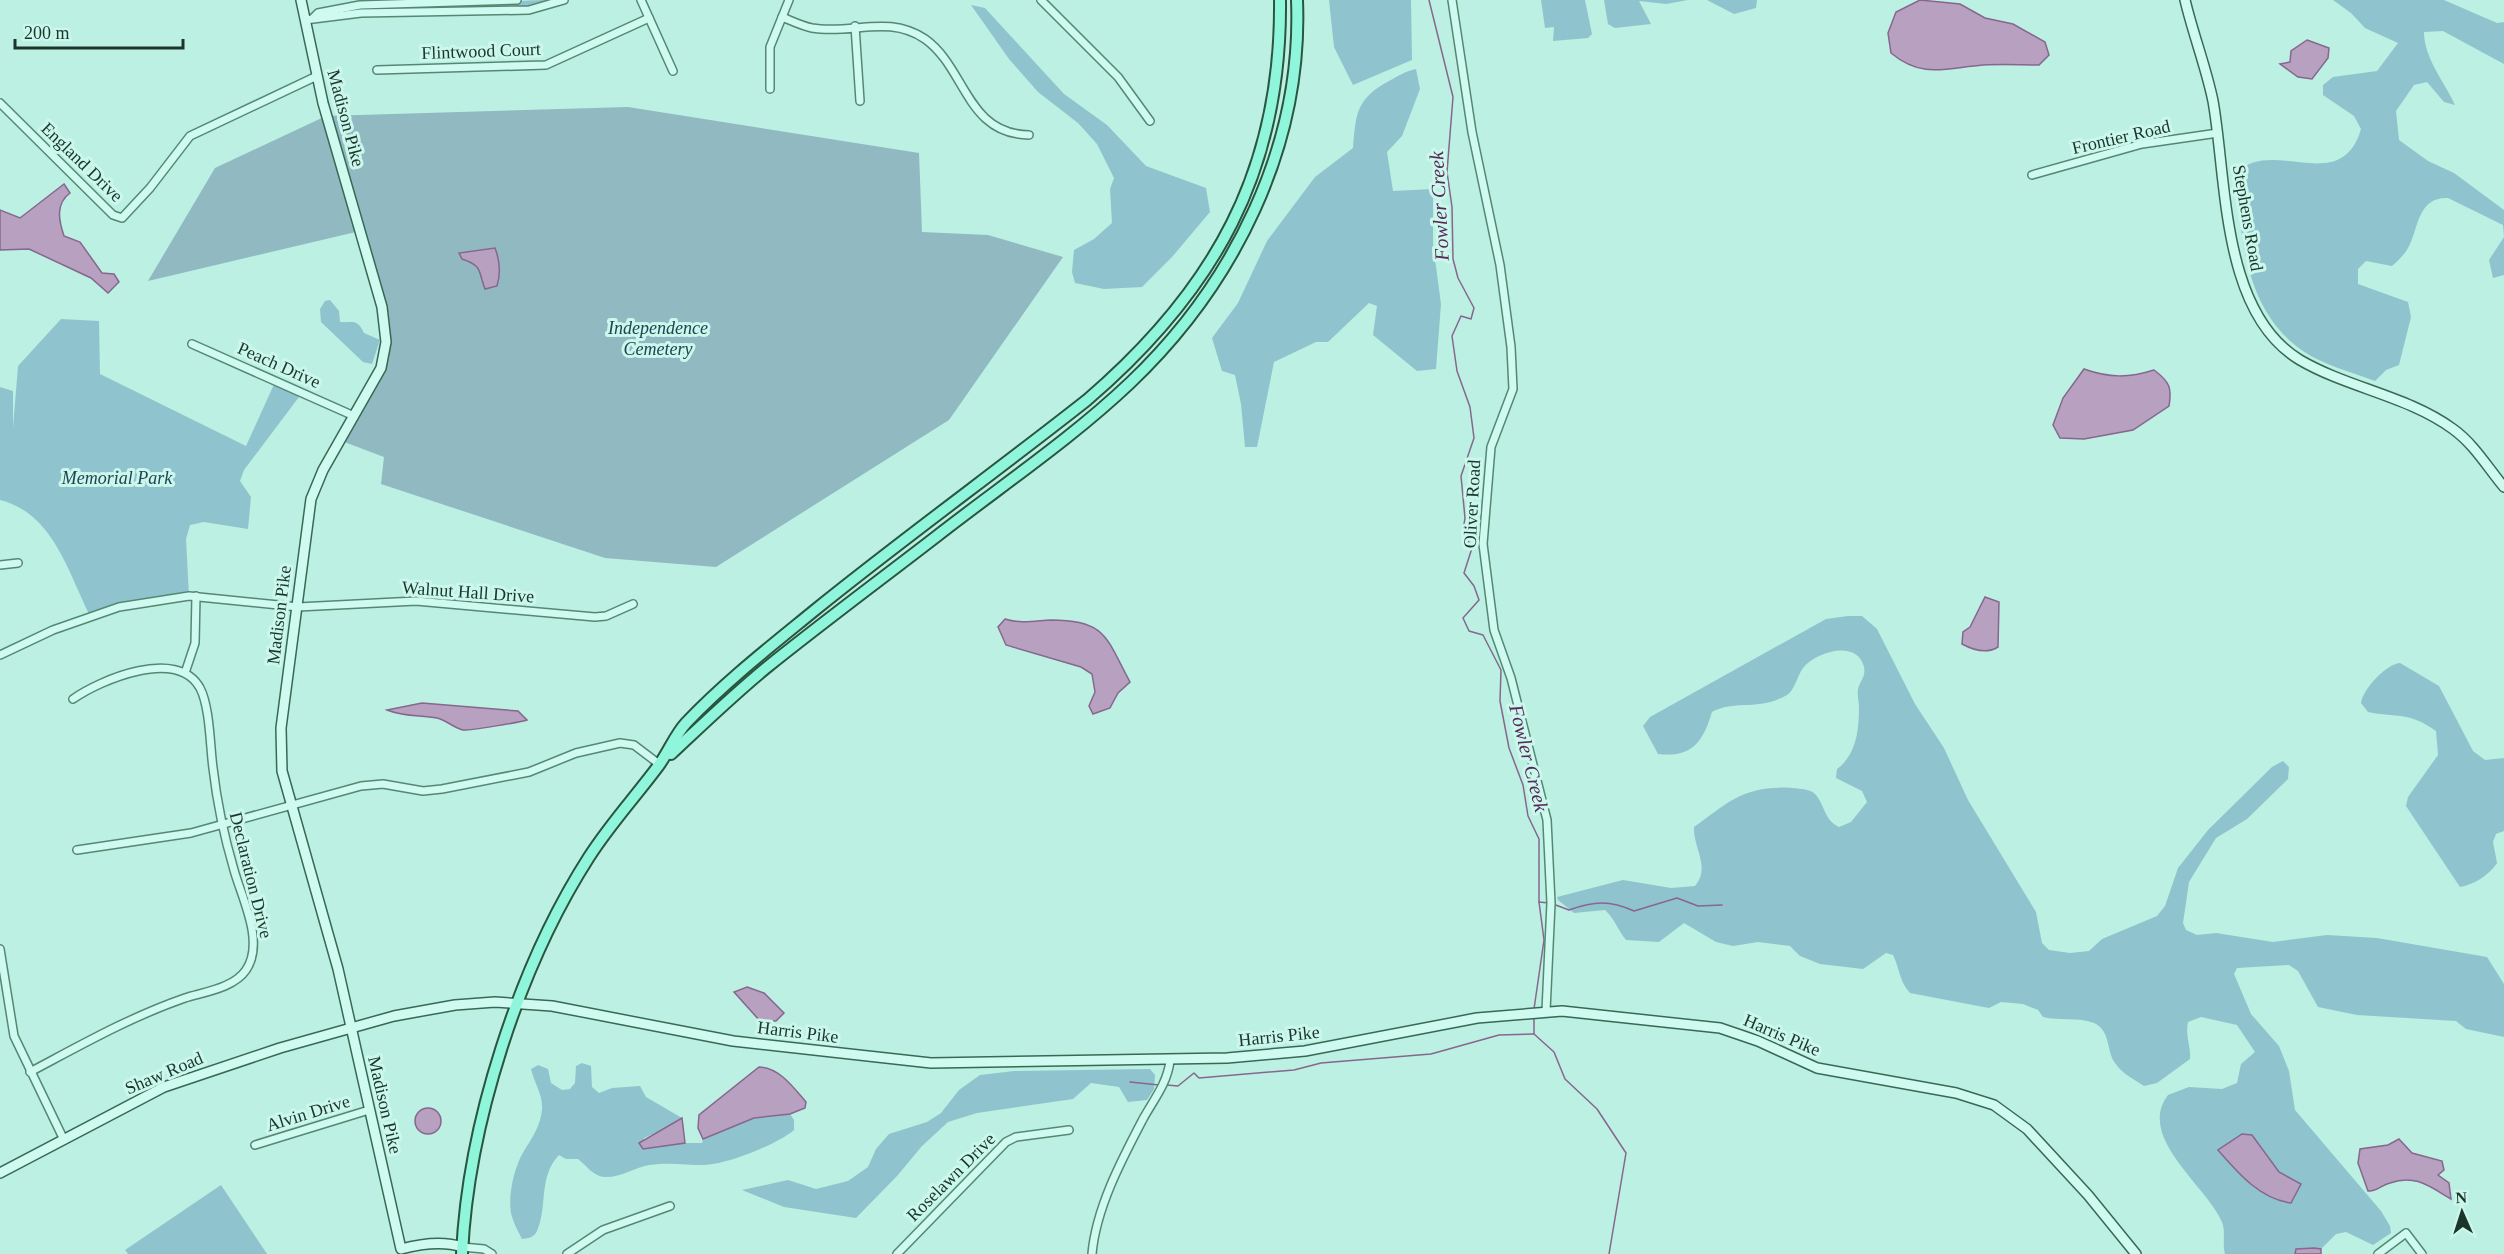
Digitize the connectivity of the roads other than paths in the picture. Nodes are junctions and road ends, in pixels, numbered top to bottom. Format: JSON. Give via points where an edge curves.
{"nodes":[{"id":1,"x":301,"y":0,"type":"edge"},
{"id":2,"x":518,"y":0,"type":"edge"},
{"id":3,"x":564,"y":0,"type":"edge"},
{"id":4,"x":641,"y":0,"type":"edge"},
{"id":5,"x":789,"y":0,"type":"edge"},
{"id":6,"x":1041,"y":0,"type":"edge"},
{"id":7,"x":1280,"y":0,"type":"edge"},
{"id":8,"x":1297,"y":0,"type":"edge"},
{"id":9,"x":1452,"y":0,"type":"edge"},
{"id":10,"x":2185,"y":0,"type":"edge"},
{"id":11,"x":359,"y":2,"type":"edge"},
{"id":12,"x":361,"y":14,"type":"junction"},
{"id":13,"x":782,"y":16,"type":"junction"},
{"id":14,"x":649,"y":18,"type":"junction"},
{"id":15,"x":309,"y":19,"type":"junction"},
{"id":16,"x":855,"y":26,"type":"junction"},
{"id":17,"x":377,"y":70,"type":"dead end"},
{"id":18,"x":673,"y":71,"type":"dead end"},
{"id":19,"x":317,"y":76,"type":"junction"},
{"id":20,"x":770,"y":89,"type":"dead end"},
{"id":21,"x":860,"y":101,"type":"dead end"},
{"id":22,"x":0,"y":103,"type":"edge"},
{"id":23,"x":1150,"y":121,"type":"dead end"},
{"id":24,"x":2218,"y":133,"type":"junction"},
{"id":25,"x":1029,"y":135,"type":"dead end"},
{"id":26,"x":2032,"y":175,"type":"dead end"},
{"id":27,"x":192,"y":344,"type":"dead end"},
{"id":28,"x":354,"y":416,"type":"junction"},
{"id":29,"x":2504,"y":487,"type":"edge"},
{"id":30,"x":18,"y":563,"type":"dead end"},
{"id":31,"x":0,"y":565,"type":"edge"},
{"id":32,"x":196,"y":596,"type":"junction"},
{"id":33,"x":633,"y":604,"type":"dead end"},
{"id":34,"x":298,"y":607,"type":"junction"},
{"id":35,"x":0,"y":655,"type":"edge"},
{"id":36,"x":185,"y":673,"type":"junction"},
{"id":37,"x":72,"y":699,"type":"dead end"},
{"id":38,"x":659,"y":764,"type":"junction"},
{"id":39,"x":291,"y":805,"type":"junction"},
{"id":40,"x":221,"y":826,"type":"junction"},
{"id":41,"x":77,"y":850,"type":"dead end"},
{"id":42,"x":0,"y":948,"type":"edge"},
{"id":43,"x":518,"y":1002,"type":"junction"},
{"id":44,"x":4,"y":1003,"type":"edge"},
{"id":45,"x":1546,"y":1011,"type":"junction"},
{"id":46,"x":351,"y":1029,"type":"junction"},
{"id":47,"x":1170,"y":1061,"type":"junction"},
{"id":48,"x":30,"y":1072,"type":"junction"},
{"id":49,"x":369,"y":1110,"type":"junction"},
{"id":50,"x":1069,"y":1130,"type":"dead end"},
{"id":51,"x":64,"y":1140,"type":"junction"},
{"id":52,"x":255,"y":1145,"type":"dead end"},
{"id":53,"x":0,"y":1173,"type":"edge"},
{"id":54,"x":670,"y":1206,"type":"dead end"},
{"id":55,"x":462,"y":1250,"type":"edge"},
{"id":56,"x":492,"y":1254,"type":"edge"},
{"id":57,"x":567,"y":1254,"type":"edge"},
{"id":58,"x":897,"y":1254,"type":"edge"},
{"id":59,"x":1092,"y":1254,"type":"edge"},
{"id":60,"x":2136,"y":1254,"type":"edge"},
{"id":61,"x":2378,"y":1254,"type":"edge"},
{"id":62,"x":2422,"y":1254,"type":"edge"}],
"edges":[{"from":1,"to":15,"type":"main road","name":"Madison Pike"},
{"from":2,"to":11,"type":"street"},
{"from":3,"to":12,"type":"street","via":[[529,10]]},
{"from":4,"to":14,"type":"street"},
{"from":5,"to":13,"type":"street"},
{"from":6,"to":23,"type":"street","via":[[1118,77]]},
{"from":7,"to":38,"type":"main road","via":[[1278,65],[1262,148],[1229,228],[1186,299],[1121,371],[1087,400],[745,667],[684,726]]},
{"from":8,"to":38,"type":"main road","via":[[1291,102],[1272,171],[1218,277],[1161,352],[1085,422],[765,669]]},
{"from":9,"to":45,"type":"street","name":"Oliver Road","via":[[1472,132],[1504,290],[1513,367],[1511,400],[1491,447],[1483,544],[1494,630],[1511,678],[1547,820],[1551,903]]},
{"from":10,"to":24,"type":"main road","name":"Stephens Road"},
{"from":11,"to":12,"type":"street"},
{"from":11,"to":15,"type":"street"},
{"from":12,"to":15,"type":"street"},
{"from":13,"to":16,"type":"street","via":[[814,28]]},
{"from":13,"to":20,"type":"street","via":[[770,47]]},
{"from":14,"to":17,"type":"street","name":"Flintwood Court","via":[[546,65]]},
{"from":14,"to":18,"type":"street"},
{"from":15,"to":19,"type":"main road","name":"Madison Pike"},
{"from":16,"to":21,"type":"street"},
{"from":16,"to":25,"type":"street","via":[[896,27],[925,40],[940,54],[980,114],[1005,130]]},
{"from":19,"to":22,"type":"street","name":"England Drive","via":[[190,136],[122,218],[106,209]]},
{"from":19,"to":28,"type":"main road","name":"Madison Pike","via":[[382,307],[386,334],[381,368]]},
{"from":24,"to":26,"type":"street","name":"Frontier Road","via":[[2142,144]]},
{"from":24,"to":29,"type":"main road","name":"Stephens Road","via":[[2238,266],[2246,292],[2271,333],[2299,359],[2453,429]]},
{"from":27,"to":28,"type":"street","name":"Peach Drive"},
{"from":28,"to":34,"type":"main road","name":"Madison Pike","via":[[322,470],[311,499]]},
{"from":30,"to":31,"type":"street"},
{"from":32,"to":34,"type":"street","name":"Walnut Hall Drive"},
{"from":32,"to":35,"type":"street","name":"Walnut Hall Drive","via":[[119,607],[52,630]]},
{"from":32,"to":36,"type":"street","via":[[195,644]]},
{"from":33,"to":34,"type":"street","name":"Walnut Hall Drive","via":[[595,617],[416,601]]},
{"from":34,"to":39,"type":"main road","name":"Madison Pike","via":[[280,743]]},
{"from":36,"to":37,"type":"street","via":[[162,668],[132,672],[104,681]]},
{"from":36,"to":40,"type":"street","name":"Declaration Drive","via":[[203,696]]},
{"from":38,"to":39,"type":"street","via":[[634,745],[620,743],[576,753],[530,772],[442,789],[423,792],[374,784]]},
{"from":38,"to":43,"type":"main road","via":[[581,870]]},
{"from":39,"to":40,"type":"street"},
{"from":39,"to":46,"type":"main road","name":"Madison Pike","via":[[321,904]]},
{"from":40,"to":41,"type":"street"},
{"from":40,"to":48,"type":"street","name":"Declaration Drive","via":[[254,942],[246,970],[230,983],[125,1021]]},
{"from":42,"to":44,"type":"street"},
{"from":43,"to":46,"type":"main road","name":"Harris Pike","via":[[428,1008]]},
{"from":43,"to":47,"type":"main road","name":"Harris Pike","via":[[733,1041],[902,1061]]},
{"from":43,"to":55,"type":"main road","via":[[486,1107],[471,1178]]},
{"from":44,"to":48,"type":"street"},
{"from":45,"to":47,"type":"main road","name":"Harris Pike","via":[[1446,1023],[1305,1051]]},
{"from":45,"to":60,"type":"main road","name":"Harris Pike","via":[[1592,1012],[1720,1028],[1823,1070],[1954,1092],[1994,1105],[2027,1129]]},
{"from":46,"to":49,"type":"main road","name":"Madison Pike"},
{"from":46,"to":51,"type":"main road","name":"Shaw Road","via":[[164,1087]]},
{"from":47,"to":59,"type":"street","via":[[1163,1087],[1134,1137],[1101,1212]]},
{"from":48,"to":51,"type":"street"},
{"from":49,"to":52,"type":"street","name":"Alvin Drive"},
{"from":49,"to":55,"type":"main road","name":"Madison Pike","via":[[401,1249],[452,1244]]},
{"from":50,"to":58,"type":"street","name":"Roselawn Drive","via":[[1005,1142]]},
{"from":51,"to":53,"type":"main road","name":"Shaw Road"},
{"from":54,"to":57,"type":"street","via":[[603,1230]]},
{"from":55,"to":56,"type":"street"},
{"from":61,"to":62,"type":"street","via":[[2406,1233]]}]}
